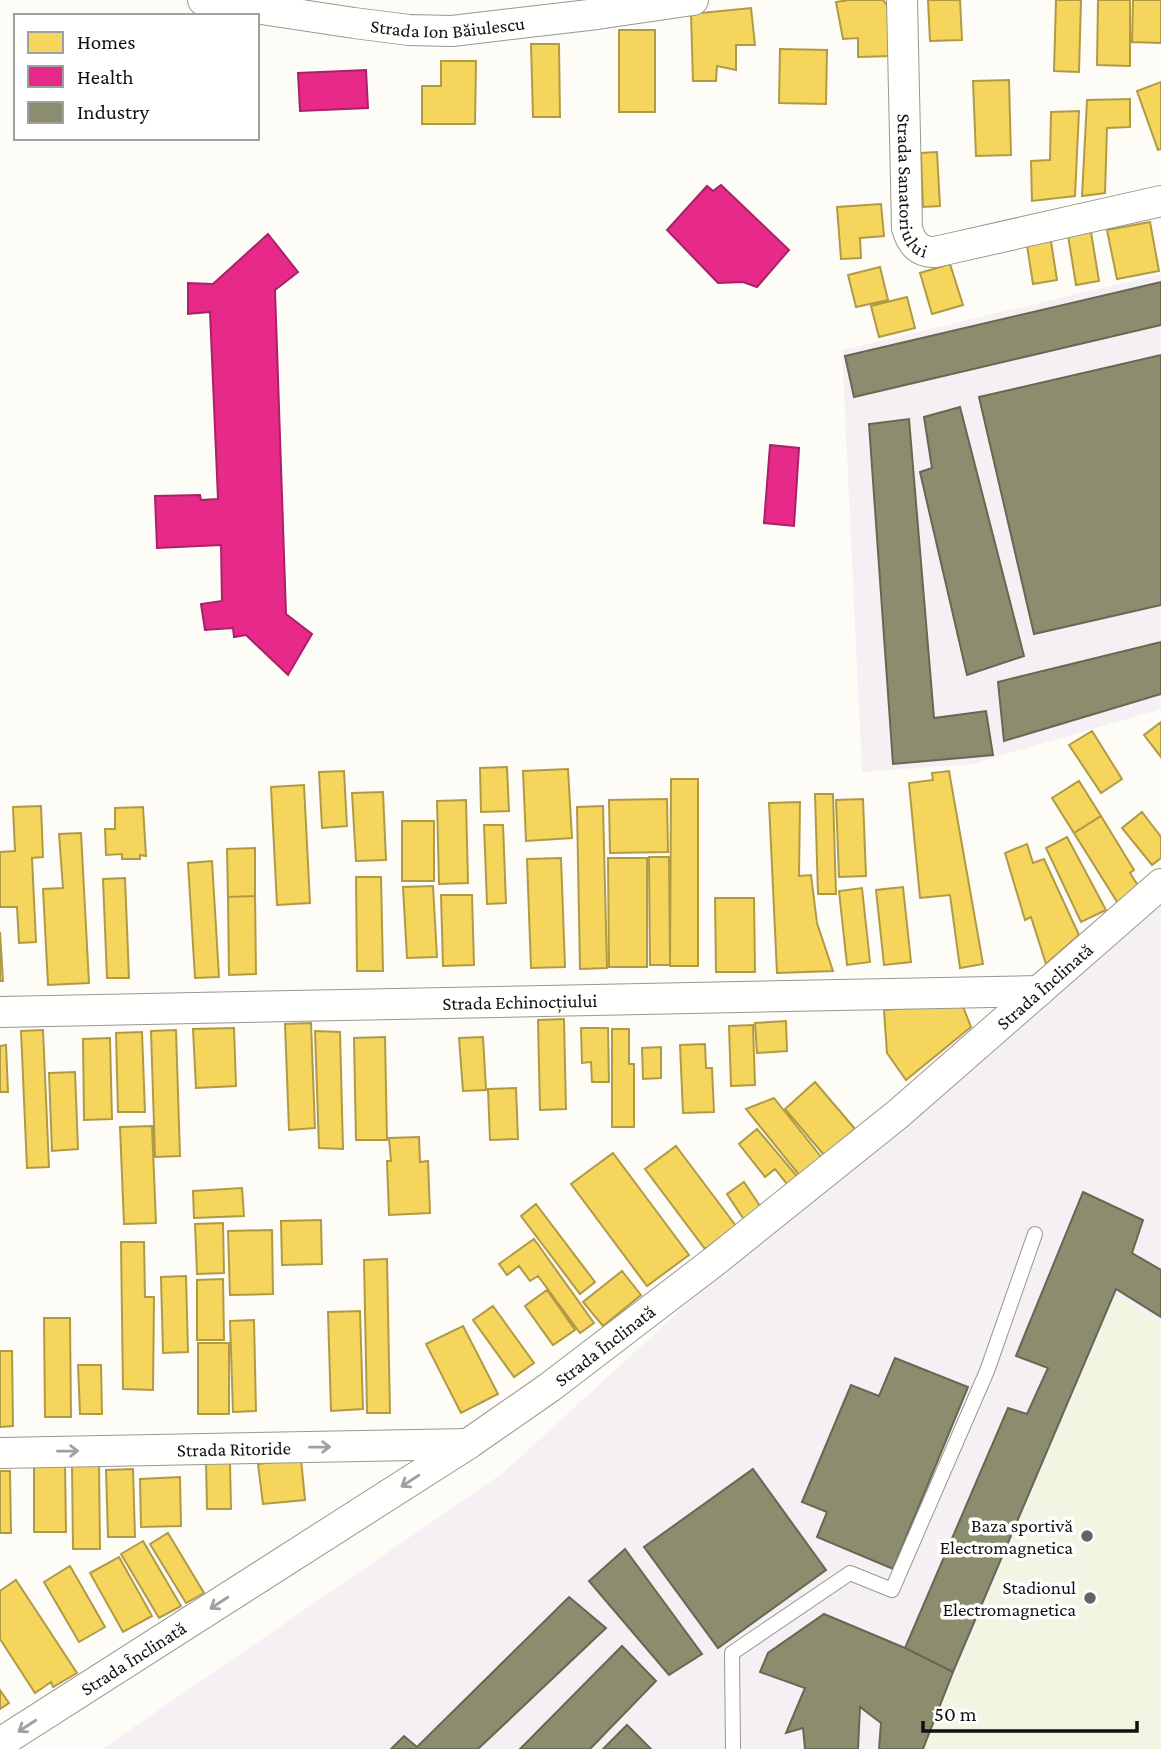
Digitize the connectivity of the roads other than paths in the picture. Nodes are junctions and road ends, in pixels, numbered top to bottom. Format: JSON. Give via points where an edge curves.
{"nodes":[{"id":1,"x":203,"y":0,"type":"edge"},
{"id":2,"x":693,"y":0,"type":"edge"},
{"id":3,"x":902,"y":0,"type":"edge"},
{"id":4,"x":297,"y":7,"type":"edge"},
{"id":5,"x":597,"y":7,"type":"edge"},
{"id":6,"x":1161,"y":201,"type":"edge"},
{"id":7,"x":1161,"y":884,"type":"edge"},
{"id":8,"x":1039,"y":991,"type":"junction"},
{"id":9,"x":0,"y":1012,"type":"edge"},
{"id":10,"x":1035,"y":1234,"type":"dead end"},
{"id":11,"x":468,"y":1444,"type":"junction"},
{"id":12,"x":0,"y":1452,"type":"edge"},
{"id":13,"x":0,"y":1743,"type":"edge"},
{"id":14,"x":733,"y":1749,"type":"edge"}],
"edges":[{"from":1,"to":4,"type":"street","name":"Strada Ion Băiulescu"},
{"from":2,"to":5,"type":"street","name":"Strada Ion Băiulescu"},
{"from":3,"to":6,"type":"street","name":"Strada Sanatoriului","via":[[907,228],[919,249],[935,252]]},
{"from":4,"to":5,"type":"street","name":"Strada Ion Băiulescu","via":[[409,30],[452,31]]},
{"from":7,"to":8,"type":"street","name":"Strada Înclinată"},
{"from":8,"to":9,"type":"street","name":"Strada Echinocțiului"},
{"from":8,"to":11,"type":"street","name":"Strada Înclinată","via":[[898,1114],[716,1260]]},
{"from":10,"to":14,"type":"lane","via":[[987,1371],[892,1590],[850,1573],[732,1653]]},
{"from":12,"to":11,"type":"street","name":"Strada Ritoride","one_way":true},
{"from":11,"to":13,"type":"street","name":"Strada Înclinată","one_way":true}]}
